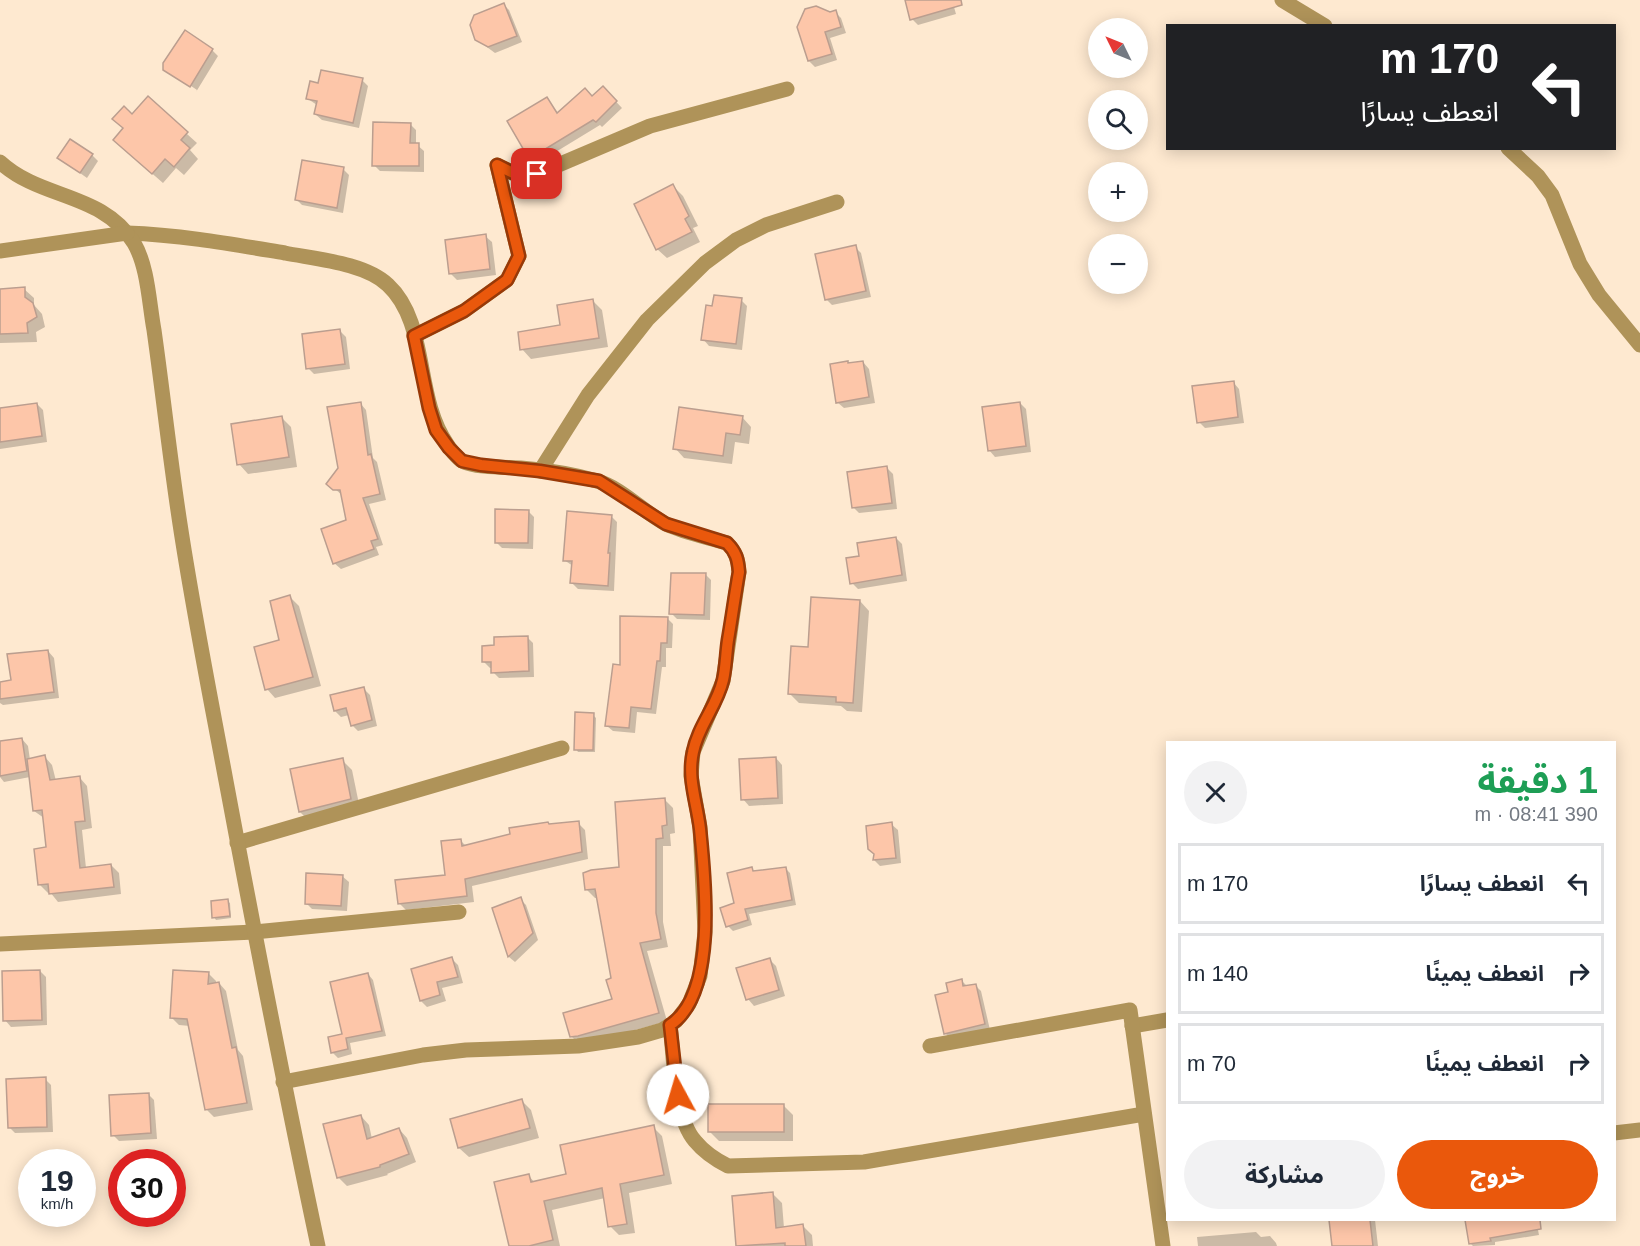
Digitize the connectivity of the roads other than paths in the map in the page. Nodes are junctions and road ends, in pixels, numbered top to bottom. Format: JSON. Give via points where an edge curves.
{"nodes":[{"id":1,"x":1282,"y":0,"type":"edge"},
{"id":2,"x":1322,"y":24,"type":"edge"},
{"id":3,"x":787,"y":89,"type":"dead end"},
{"id":4,"x":1510,"y":150,"type":"edge"},
{"id":5,"x":0,"y":162,"type":"edge"},
{"id":6,"x":837,"y":202,"type":"dead end"},
{"id":7,"x":127,"y":233,"type":"junction"},
{"id":8,"x":0,"y":251,"type":"edge"},
{"id":9,"x":414,"y":336,"type":"junction"},
{"id":10,"x":1640,"y":345,"type":"edge"},
{"id":11,"x":540,"y":471,"type":"junction"},
{"id":12,"x":562,"y":748,"type":"dead end"},
{"id":13,"x":237,"y":843,"type":"junction"},
{"id":14,"x":459,"y":912,"type":"dead end"},
{"id":15,"x":254,"y":932,"type":"junction"},
{"id":16,"x":0,"y":944,"type":"edge"},
{"id":17,"x":1166,"y":1020,"type":"edge"},
{"id":18,"x":670,"y":1025,"type":"junction"},
{"id":19,"x":1132,"y":1026,"type":"junction"},
{"id":20,"x":930,"y":1046,"type":"dead end"},
{"id":21,"x":283,"y":1082,"type":"junction"},
{"id":22,"x":1144,"y":1114,"type":"junction"},
{"id":23,"x":1640,"y":1130,"type":"edge"},
{"id":24,"x":1616,"y":1133,"type":"edge"},
{"id":25,"x":1162,"y":1202,"type":"edge"},
{"id":26,"x":318,"y":1246,"type":"edge"},
{"id":27,"x":1163,"y":1246,"type":"edge"}],
"edges":[{"from":1,"to":2,"type":"street"},
{"from":3,"to":9,"type":"street","via":[[650,126],[537,174],[519,176],[497,165],[519,256],[507,280],[464,311]]},
{"from":4,"to":10,"type":"street","via":[[1552,195],[1580,264],[1599,295]]},
{"from":5,"to":7,"type":"street","via":[[12,173],[98,208]]},
{"from":6,"to":11,"type":"street","via":[[766,225],[736,240],[705,263],[646,320],[588,395]]},
{"from":7,"to":8,"type":"street"},
{"from":7,"to":9,"type":"street","via":[[183,236],[364,270],[387,284],[405,305]]},
{"from":7,"to":13,"type":"street","via":[[140,258],[149,303],[182,536]]},
{"from":9,"to":11,"type":"street","via":[[429,408],[436,430],[449,448],[462,461]]},
{"from":11,"to":18,"type":"street","via":[[599,481],[666,524],[727,543],[738,560],[723,681],[693,752],[691,777],[700,827],[704,887],[705,932],[700,976],[689,1004]]},
{"from":12,"to":13,"type":"street"},
{"from":13,"to":15,"type":"street"},
{"from":14,"to":15,"type":"street"},
{"from":15,"to":16,"type":"street"},
{"from":15,"to":21,"type":"street"},
{"from":17,"to":19,"type":"street"},
{"from":18,"to":21,"type":"street","via":[[638,1037],[578,1046],[423,1055]]},
{"from":18,"to":22,"type":"street","via":[[680,1109],[686,1127],[694,1141],[728,1166],[864,1162]]},
{"from":19,"to":20,"type":"street","via":[[1130,1010]]},
{"from":19,"to":22,"type":"street"},
{"from":21,"to":26,"type":"street"},
{"from":22,"to":25,"type":"street"},
{"from":23,"to":24,"type":"street"},
{"from":25,"to":27,"type":"street"}]}
